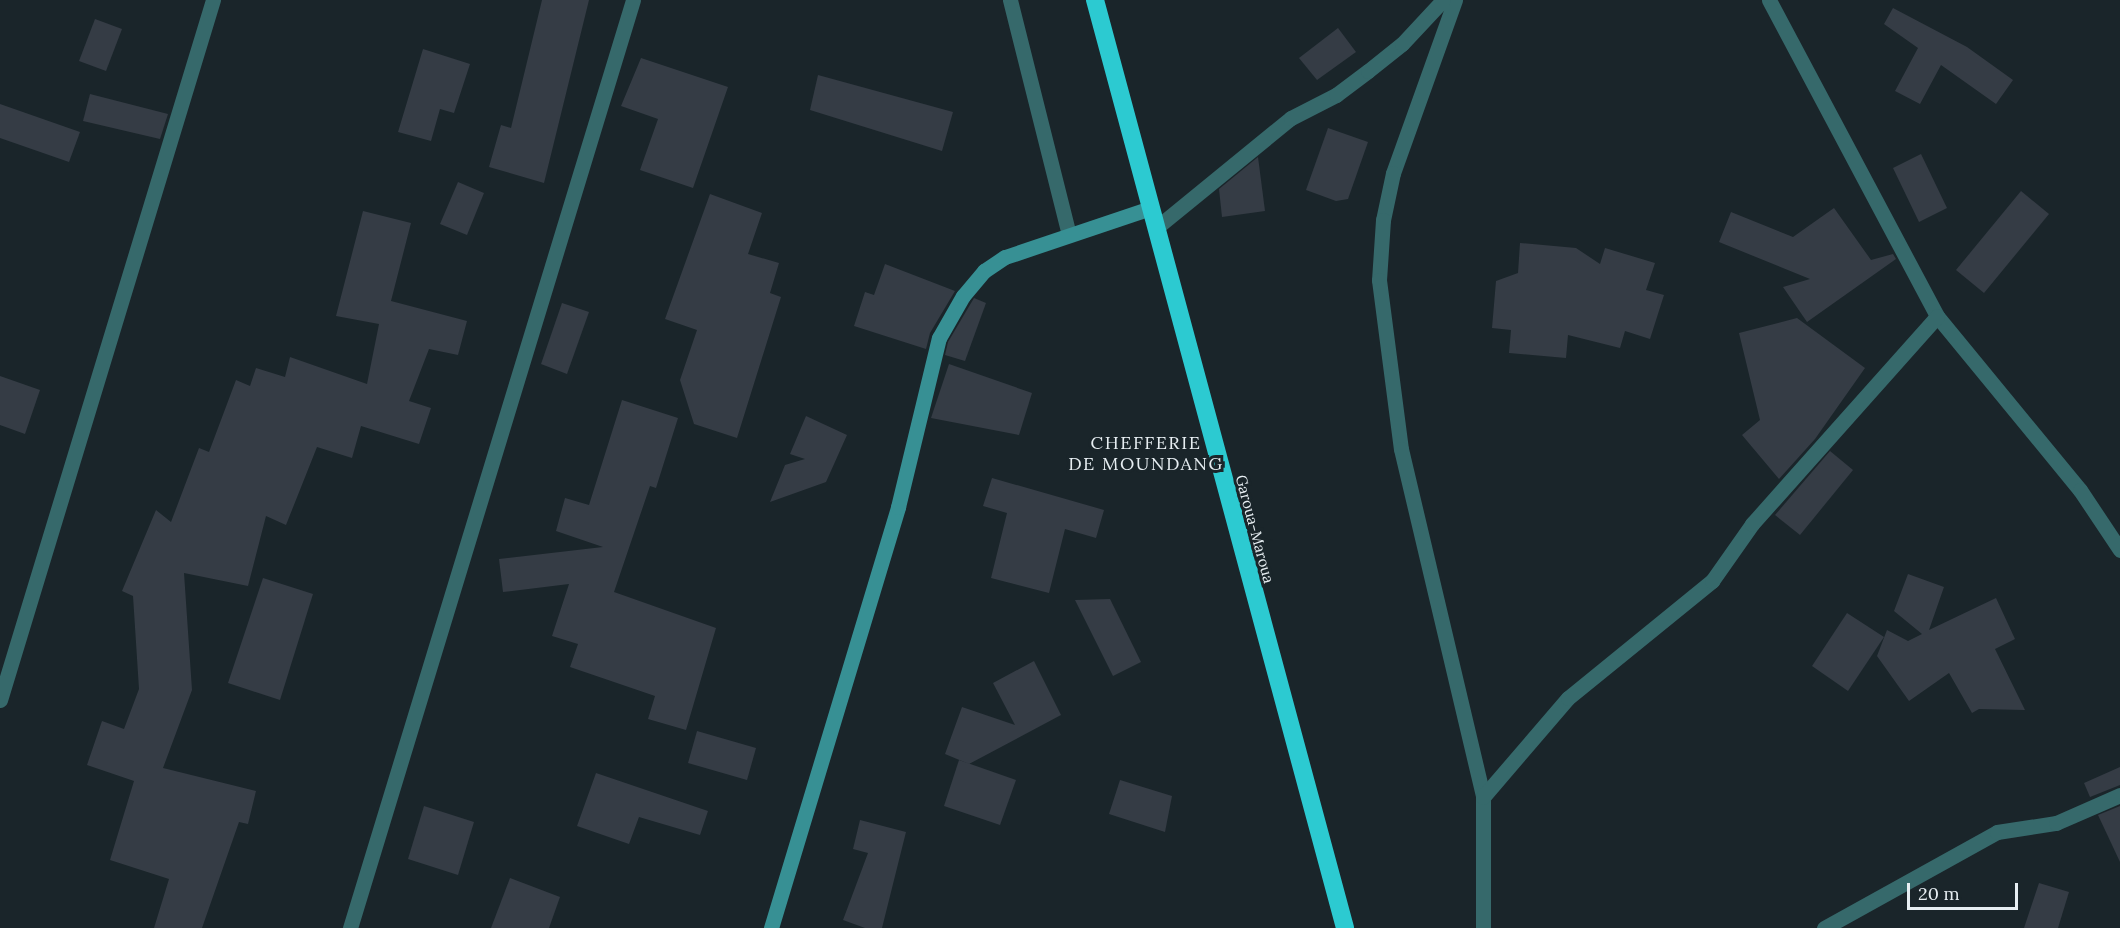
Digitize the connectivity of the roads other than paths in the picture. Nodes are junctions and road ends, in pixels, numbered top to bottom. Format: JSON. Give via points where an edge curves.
{"nodes":[{"id":1,"x":213,"y":0,"type":"edge"},
{"id":2,"x":633,"y":0,"type":"edge"},
{"id":3,"x":1010,"y":0,"type":"edge"},
{"id":4,"x":1095,"y":0,"type":"edge"},
{"id":5,"x":1443,"y":0,"type":"edge"},
{"id":6,"x":1455,"y":0,"type":"edge"},
{"id":7,"x":1769,"y":0,"type":"edge"},
{"id":8,"x":1151,"y":208,"type":"junction"},
{"id":9,"x":1156,"y":228,"type":"junction"},
{"id":10,"x":1070,"y":235,"type":"junction"},
{"id":11,"x":1937,"y":316,"type":"junction"},
{"id":12,"x":2120,"y":550,"type":"edge"},
{"id":13,"x":0,"y":700,"type":"edge"},
{"id":14,"x":2120,"y":795,"type":"edge"},
{"id":15,"x":1483,"y":797,"type":"junction"},
{"id":16,"x":350,"y":928,"type":"edge"},
{"id":17,"x":771,"y":928,"type":"edge"},
{"id":18,"x":1345,"y":928,"type":"edge"},
{"id":19,"x":1483,"y":928,"type":"edge"},
{"id":20,"x":1824,"y":928,"type":"edge"}],
"edges":[{"from":1,"to":13,"type":"street"},
{"from":2,"to":16,"type":"street"},
{"from":3,"to":10,"type":"street"},
{"from":4,"to":8,"type":"highway","name":"Garoua-Maroua"},
{"from":5,"to":9,"type":"street","via":[[1401,44],[1368,71],[1335,95],[1291,118]]},
{"from":6,"to":15,"type":"street","via":[[1393,173],[1383,220],[1379,280],[1401,449]]},
{"from":7,"to":11,"type":"street"},
{"from":8,"to":9,"type":"highway","name":"Garoua-Maroua"},
{"from":8,"to":10,"type":"main road"},
{"from":9,"to":18,"type":"highway","name":"Garoua-Maroua"},
{"from":10,"to":17,"type":"main road","via":[[1032,246],[984,272],[963,296],[939,338],[898,507]]},
{"from":11,"to":12,"type":"street","via":[[2080,490]]},
{"from":11,"to":15,"type":"street","via":[[1752,524],[1712,581],[1568,698]]},
{"from":14,"to":20,"type":"street","via":[[2056,823],[1997,832]]},
{"from":15,"to":19,"type":"street"}]}
